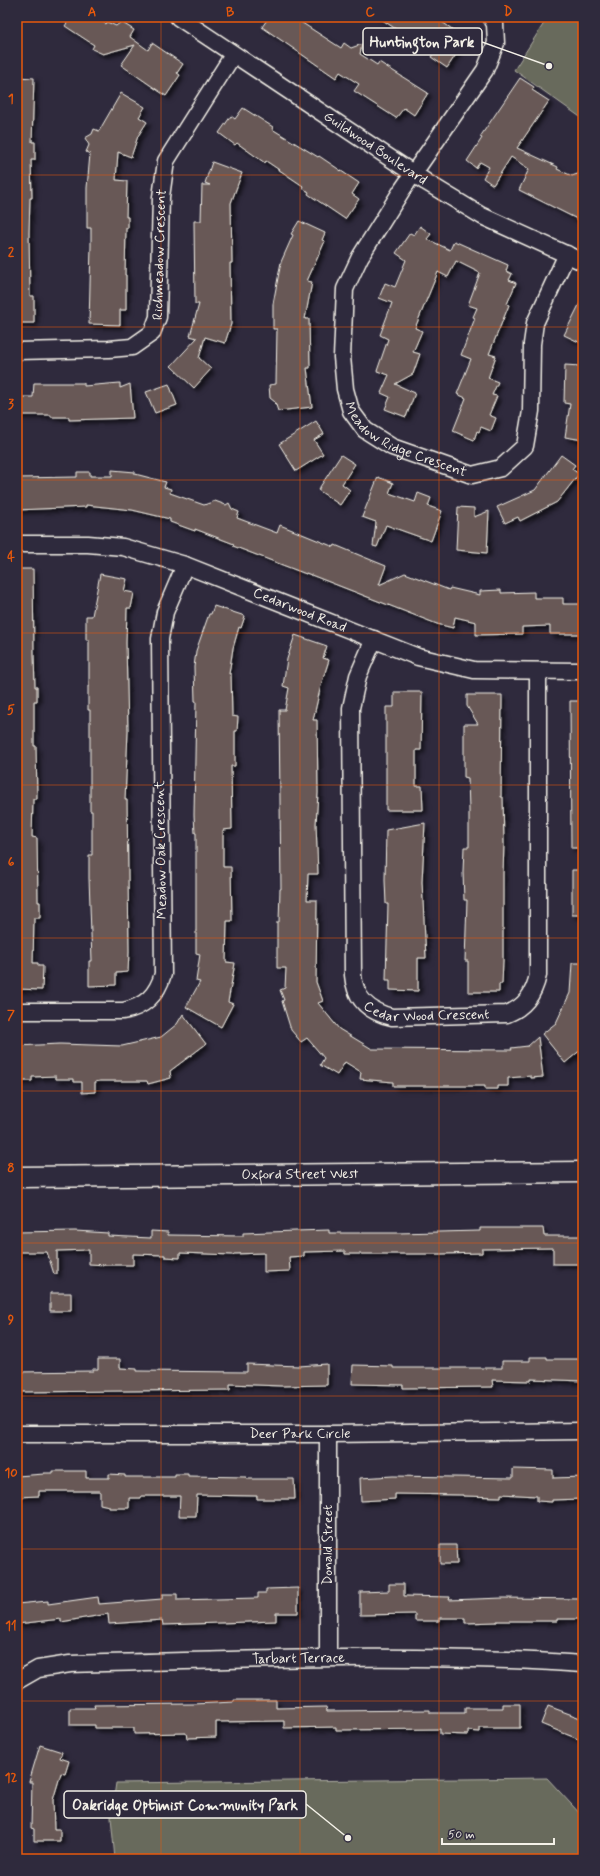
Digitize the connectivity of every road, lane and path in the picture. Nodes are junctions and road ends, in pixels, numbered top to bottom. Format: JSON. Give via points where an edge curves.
{"nodes":[{"id":1,"x":178,"y":17,"type":"edge"},
{"id":2,"x":491,"y":17,"type":"edge"},
{"id":3,"x":233,"y":55,"type":"junction"},
{"id":4,"x":414,"y":175,"type":"junction"},
{"id":5,"x":567,"y":254,"type":"junction"},
{"id":6,"x":583,"y":262,"type":"edge"},
{"id":7,"x":17,"y":351,"type":"edge"},
{"id":8,"x":17,"y":544,"type":"edge"},
{"id":9,"x":184,"y":566,"type":"junction"},
{"id":10,"x":374,"y":639,"type":"junction"},
{"id":11,"x":583,"y":671,"type":"edge"},
{"id":12,"x":538,"y":672,"type":"junction"},
{"id":13,"x":17,"y":1012,"type":"edge"},
{"id":14,"x":583,"y":1172,"type":"edge"},
{"id":15,"x":17,"y":1177,"type":"edge"},
{"id":16,"x":583,"y":1431,"type":"edge"},
{"id":17,"x":17,"y":1434,"type":"edge"},
{"id":18,"x":328,"y":1434,"type":"junction"},
{"id":19,"x":328,"y":1657,"type":"junction"},
{"id":20,"x":583,"y":1664,"type":"edge"},
{"id":21,"x":17,"y":1681,"type":"edge"}],
"edges":[{"from":1,"to":3,"type":"street","name":"Guildwood Boulevard"},
{"from":2,"to":4,"type":"street","name":"Meadow Ridge Crescent","via":[[495,24],[496,43],[486,70]]},
{"from":3,"to":4,"type":"street","name":"Guildwood Boulevard"},
{"from":3,"to":7,"type":"street","name":"Richmeadow Crescent","via":[[166,161],[161,197],[158,317],[152,333],[132,347]]},
{"from":4,"to":5,"type":"street","name":"Guildwood Boulevard","via":[[482,216]]},
{"from":4,"to":5,"type":"street","name":"Meadow Ridge Crescent","via":[[360,257],[345,289],[342,357],[345,389],[352,411],[365,430],[392,447],[472,475],[501,468],[525,446],[531,411],[534,323]]},
{"from":5,"to":6,"type":"street","name":"Guildwood Boulevard"},
{"from":8,"to":9,"type":"street","name":"Cedarwood Road","via":[[88,544],[123,547]]},
{"from":9,"to":10,"type":"street","name":"Cedarwood Road"},
{"from":9,"to":13,"type":"street","name":"Meadow Oak Crescent","via":[[165,612],[160,639],[163,974],[160,985],[149,1000],[133,1009],[123,1011]]},
{"from":10,"to":12,"type":"street","name":"Cedarwood Road","via":[[418,657],[474,670]]},
{"from":10,"to":12,"type":"street","name":"Cedar Wood Crescent","via":[[358,676],[351,708],[353,975],[354,986],[365,1005],[387,1016],[507,1014],[520,1007],[532,994],[538,976]]},
{"from":11,"to":12,"type":"street","name":"Cedarwood Road"},
{"from":14,"to":15,"type":"main road","name":"Oxford Street West"},
{"from":16,"to":18,"type":"street","name":"Deer Park Circle"},
{"from":17,"to":18,"type":"street","name":"Deer Park Circle"},
{"from":18,"to":19,"type":"street","name":"Donald Street"},
{"from":19,"to":20,"type":"street","name":"Tarbart Terrace"},
{"from":19,"to":21,"type":"street","name":"Tarbart Terrace","via":[[70,1664],[38,1669]]}]}
